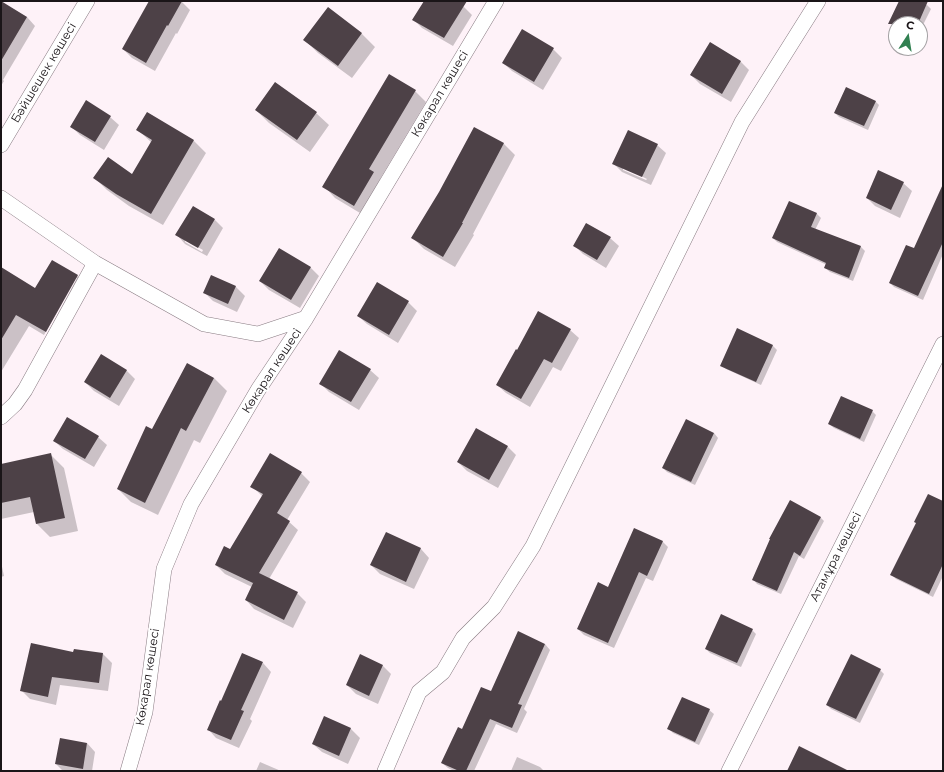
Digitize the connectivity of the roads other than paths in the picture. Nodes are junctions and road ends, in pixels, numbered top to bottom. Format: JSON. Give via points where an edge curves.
{"nodes":[{"id":1,"x":87,"y":1,"type":"edge"},
{"id":2,"x":496,"y":1,"type":"edge"},
{"id":3,"x":818,"y":1,"type":"edge"},
{"id":4,"x":1,"y":145,"type":"edge"},
{"id":5,"x":1,"y":198,"type":"edge"},
{"id":6,"x":96,"y":263,"type":"junction"},
{"id":7,"x":306,"y":318,"type":"junction"},
{"id":8,"x":943,"y":344,"type":"edge"},
{"id":9,"x":1,"y":417,"type":"edge"},
{"id":10,"x":128,"y":771,"type":"edge"},
{"id":11,"x":385,"y":771,"type":"edge"},
{"id":12,"x":729,"y":771,"type":"edge"}],
"edges":[{"from":1,"to":4,"type":"street","name":"Бәйшешек көшесі"},
{"from":2,"to":7,"type":"street","name":"Көкарал көшесі"},
{"from":3,"to":11,"type":"street","via":[[742,122],[533,546],[494,607],[463,638],[443,672],[419,692]]},
{"from":5,"to":6,"type":"street"},
{"from":6,"to":7,"type":"street","via":[[204,324],[258,334]]},
{"from":6,"to":9,"type":"street","via":[[25,390]]},
{"from":7,"to":10,"type":"street","name":"Көкарал көшесі","via":[[258,390],[191,504],[164,569],[145,712]]},
{"from":8,"to":12,"type":"street","name":"Атамұра көшесі"}]}
